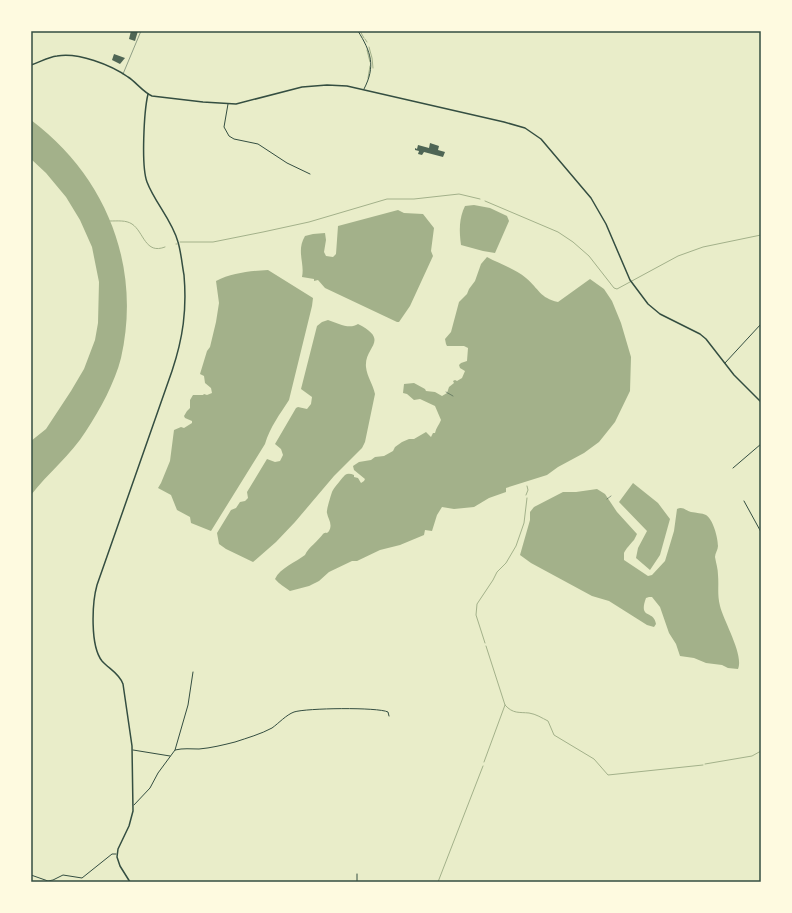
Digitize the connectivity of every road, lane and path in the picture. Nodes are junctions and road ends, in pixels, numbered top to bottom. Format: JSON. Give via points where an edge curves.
{"nodes":[{"id":1,"x":142,"y":31,"type":"edge"},
{"id":2,"x":358,"y":31,"type":"edge"},
{"id":3,"x":31,"y":65,"type":"edge"},
{"id":4,"x":124,"y":74,"type":"junction"},
{"id":5,"x":364,"y":89,"type":"junction"},
{"id":6,"x":148,"y":94,"type":"junction"},
{"id":7,"x":228,"y":104,"type":"junction"},
{"id":8,"x":310,"y":174,"type":"dead end"},
{"id":9,"x":761,"y":324,"type":"edge"},
{"id":10,"x":725,"y":364,"type":"junction"},
{"id":11,"x":446,"y":392,"type":"dead end"},
{"id":12,"x":453,"y":396,"type":"dead end"},
{"id":13,"x":761,"y":402,"type":"edge"},
{"id":14,"x":761,"y":444,"type":"edge"},
{"id":15,"x":733,"y":468,"type":"dead end"},
{"id":16,"x":610,"y":496,"type":"dead end"},
{"id":17,"x":607,"y":499,"type":"dead end"},
{"id":18,"x":744,"y":501,"type":"dead end"},
{"id":19,"x":761,"y":532,"type":"edge"},
{"id":20,"x":193,"y":672,"type":"dead end"},
{"id":21,"x":389,"y":716,"type":"dead end"},
{"id":22,"x":132,"y":750,"type":"junction"},
{"id":23,"x":175,"y":750,"type":"junction"},
{"id":24,"x":170,"y":756,"type":"junction"},
{"id":25,"x":133,"y":806,"type":"junction"},
{"id":26,"x":117,"y":853,"type":"junction"},
{"id":27,"x":357,"y":874,"type":"dead end"},
{"id":28,"x":31,"y":875,"type":"edge"},
{"id":29,"x":130,"y":882,"type":"edge"},
{"id":30,"x":357,"y":882,"type":"edge"}],
"edges":[{"from":1,"to":4,"type":"lane"},
{"from":2,"to":5,"type":"street","via":[[368,48],[371,63],[370,76]]},
{"from":3,"to":4,"type":"street","via":[[53,57],[72,55],[92,60]]},
{"from":4,"to":6,"type":"street"},
{"from":5,"to":7,"type":"street","via":[[338,85],[307,87]]},
{"from":5,"to":10,"type":"street","via":[[497,120],[519,126],[537,136],[600,212],[632,284],[648,304],[656,311],[700,334]]},
{"from":6,"to":7,"type":"street"},
{"from":6,"to":22,"type":"street","via":[[144,167],[149,186],[178,241],[186,302],[180,345],[172,371],[98,581],[95,596],[93,613],[99,655],[120,677],[123,684]]},
{"from":7,"to":8,"type":"street","via":[[224,127],[229,136],[258,144]]},
{"from":9,"to":10,"type":"street"},
{"from":10,"to":13,"type":"street"},
{"from":11,"to":12,"type":"path"},
{"from":14,"to":15,"type":"street"},
{"from":16,"to":17,"type":"path"},
{"from":18,"to":19,"type":"street"},
{"from":20,"to":23,"type":"street","via":[[188,705]]},
{"from":21,"to":23,"type":"street","via":[[388,712],[379,710],[302,710],[290,714],[270,728],[241,740],[200,749]]},
{"from":22,"to":24,"type":"street"},
{"from":22,"to":25,"type":"street"},
{"from":23,"to":24,"type":"street"},
{"from":24,"to":25,"type":"street","via":[[150,788]]},
{"from":25,"to":26,"type":"street","via":[[130,822]]},
{"from":26,"to":28,"type":"street","via":[[112,854],[83,878],[63,875],[48,881]]},
{"from":26,"to":29,"type":"street","via":[[120,866]]},
{"from":27,"to":30,"type":"street"}]}
